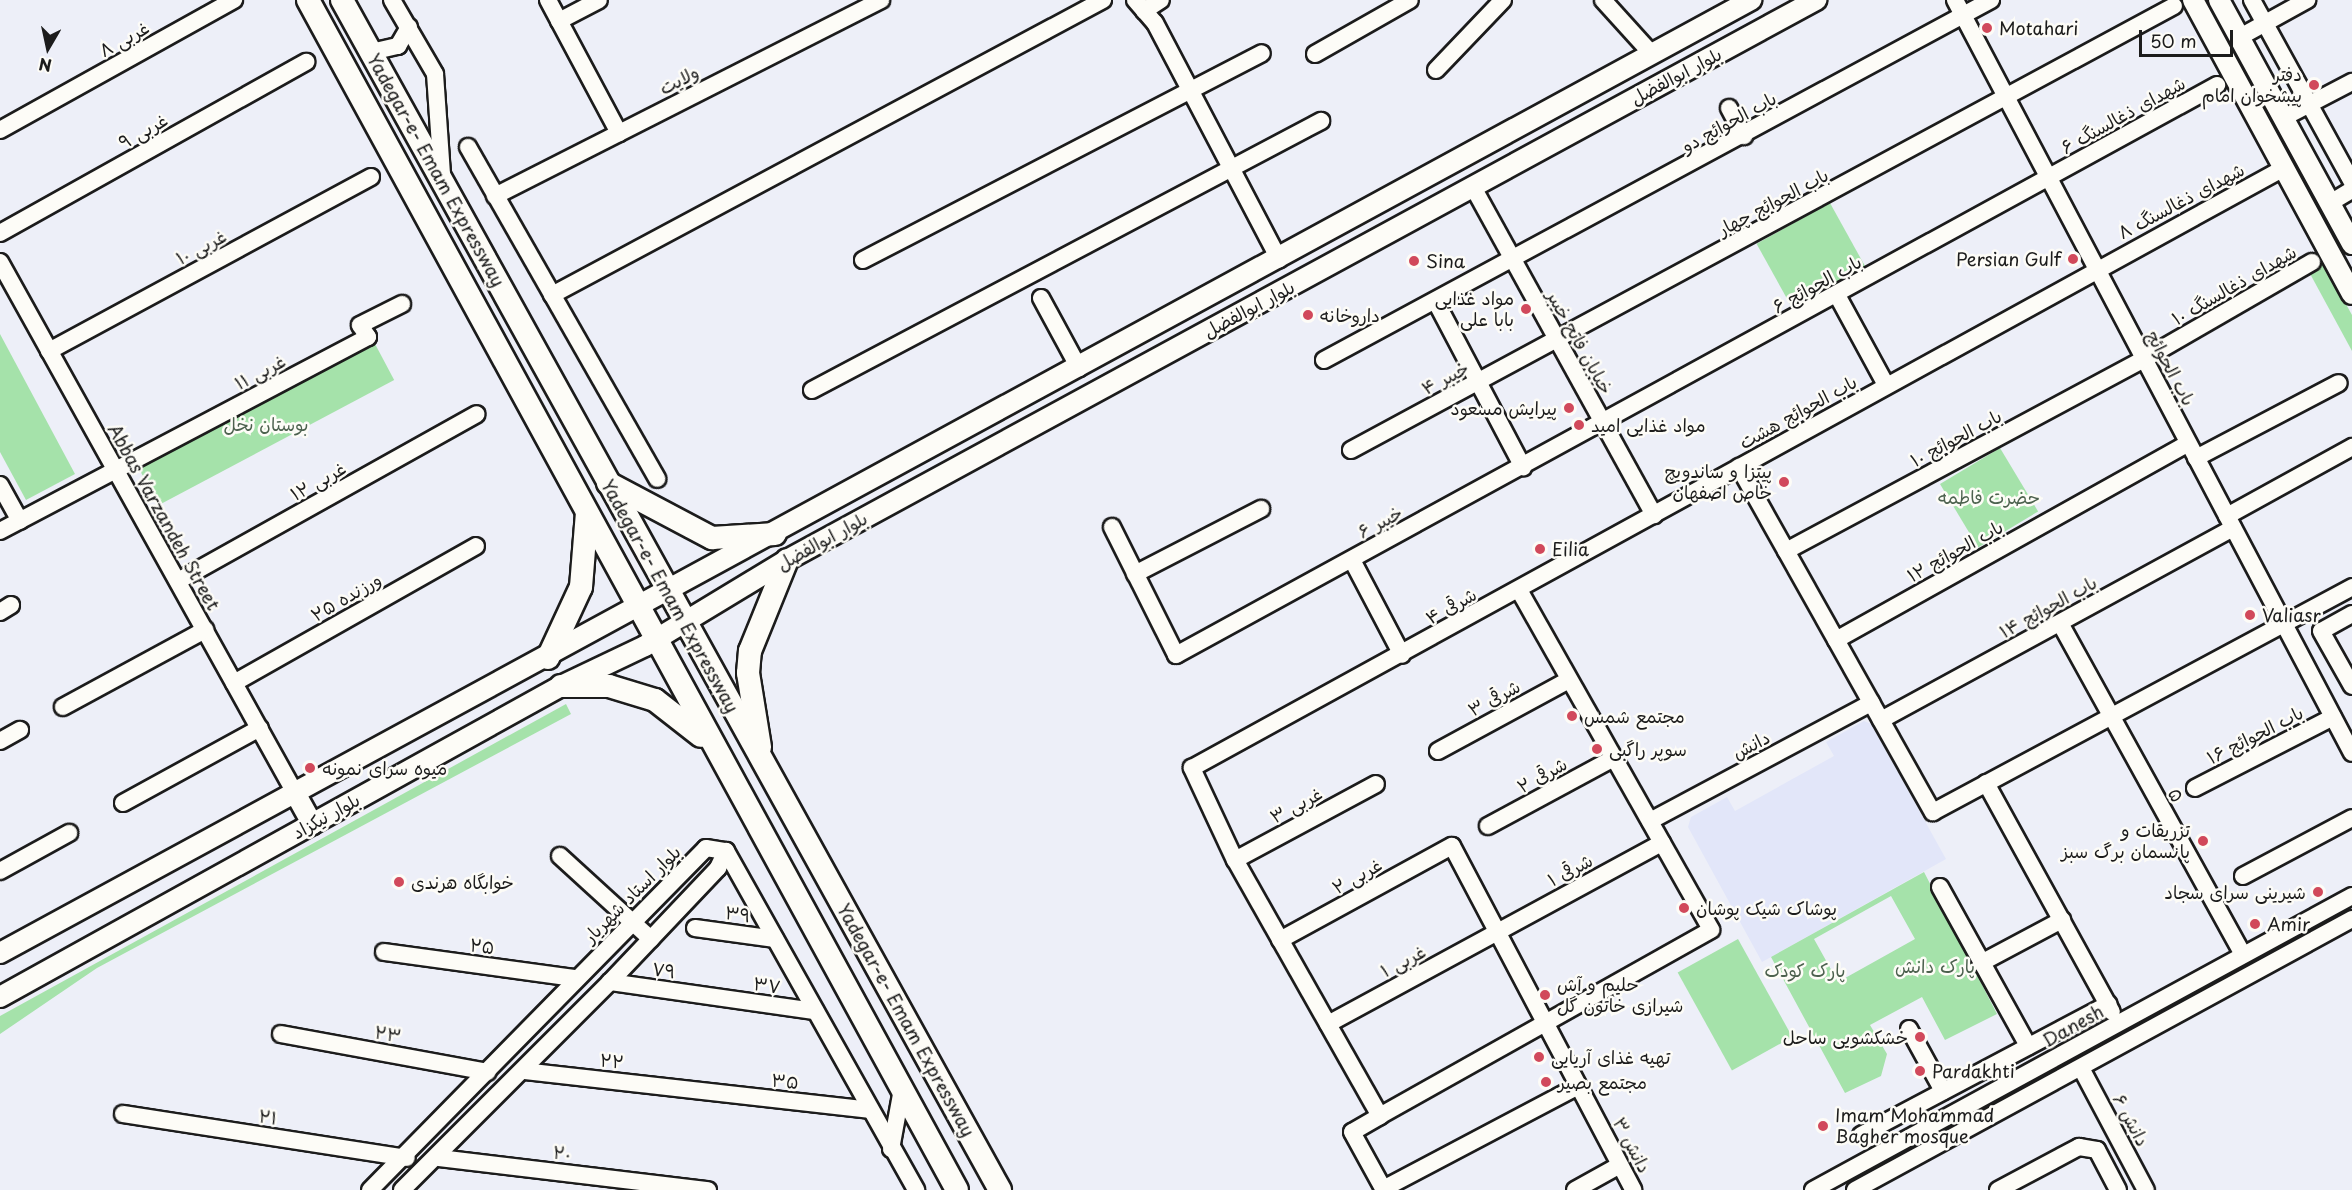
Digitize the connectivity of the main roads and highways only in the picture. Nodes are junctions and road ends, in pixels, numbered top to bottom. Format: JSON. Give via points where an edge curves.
{"nodes":[{"id":1,"x":308,"y":0,"type":"edge"},
{"id":2,"x":342,"y":0,"type":"edge"},
{"id":3,"x":1751,"y":0,"type":"edge"},
{"id":4,"x":1816,"y":0,"type":"edge"},
{"id":5,"x":2219,"y":0,"type":"edge"},
{"id":6,"x":2184,"y":3,"type":"edge"},
{"id":7,"x":2352,"y":244,"type":"edge"},
{"id":8,"x":2352,"y":249,"type":"edge"},
{"id":9,"x":2333,"y":259,"type":"junction"},
{"id":10,"x":2352,"y":294,"type":"edge"},
{"id":11,"x":1121,"y":345,"type":"junction"},
{"id":12,"x":1135,"y":370,"type":"junction"},
{"id":13,"x":606,"y":482,"type":"junction"},
{"id":14,"x":587,"y":508,"type":"junction"},
{"id":15,"x":775,"y":534,"type":"junction"},
{"id":16,"x":787,"y":560,"type":"junction"},
{"id":17,"x":669,"y":592,"type":"junction"},
{"id":18,"x":638,"y":609,"type":"junction"},
{"id":19,"x":684,"y":621,"type":"junction"},
{"id":20,"x":654,"y":641,"type":"junction"},
{"id":21,"x":548,"y":658,"type":"junction"},
{"id":22,"x":561,"y":686,"type":"junction"},
{"id":23,"x":707,"y":741,"type":"junction"},
{"id":24,"x":763,"y":763,"type":"junction"},
{"id":25,"x":294,"y":791,"type":"junction"},
{"id":26,"x":312,"y":824,"type":"junction"},
{"id":27,"x":0,"y":953,"type":"edge"},
{"id":28,"x":0,"y":997,"type":"edge"},
{"id":29,"x":957,"y":1190,"type":"edge"},
{"id":30,"x":1000,"y":1190,"type":"edge"}],
"edges":[{"from":1,"to":14,"type":"highway","name":"Yadegar-e- Emam Expressway","via":[[504,367]]},
{"from":2,"to":13,"type":"highway","name":"Yadegar-e- Emam Expressway"},
{"from":3,"to":11,"type":"main road","name":"بلوار ابوالفضل"},
{"from":4,"to":12,"type":"main road","name":"بلوار ابوالفضل"},
{"from":5,"to":7,"type":"main road"},
{"from":6,"to":9,"type":"main road","via":[[2284,168]]},
{"from":8,"to":9,"type":"main road"},
{"from":9,"to":10,"type":"main road"},
{"from":11,"to":12,"type":"main road"},
{"from":11,"to":15,"type":"main road","name":"بلوار ابوالفضل"},
{"from":12,"to":16,"type":"main road","name":"بلوار ابوالفضل"},
{"from":13,"to":15,"type":"highway","via":[[712,538]]},
{"from":13,"to":17,"type":"highway","name":"Yadegar-e- Emam Expressway"},
{"from":14,"to":18,"type":"highway","name":"Yadegar-e- Emam Expressway"},
{"from":14,"to":21,"type":"highway","via":[[581,587]]},
{"from":15,"to":17,"type":"main road","name":"بلوار ابوالفضل"},
{"from":16,"to":19,"type":"main road","name":"بلوار ابوالفضل"},
{"from":16,"to":24,"type":"highway","via":[[750,651],[748,673]]},
{"from":17,"to":18,"type":"main road","name":"بلوار ابوالفضل"},
{"from":17,"to":19,"type":"highway","name":"Yadegar-e- Emam Expressway"},
{"from":18,"to":20,"type":"highway","name":"Yadegar-e- Emam Expressway"},
{"from":18,"to":21,"type":"main road","name":"بلوار نیکزاد"},
{"from":19,"to":20,"type":"main road","name":"بلوار ابوالفضل"},
{"from":19,"to":24,"type":"highway","name":"Yadegar-e- Emam Expressway"},
{"from":20,"to":22,"type":"main road","name":"بلوار نیکزاد"},
{"from":20,"to":23,"type":"highway","name":"Yadegar-e- Emam Expressway"},
{"from":21,"to":25,"type":"main road","name":"بلوار نیکزاد"},
{"from":22,"to":23,"type":"highway","via":[[609,686],[655,700]]},
{"from":22,"to":26,"type":"main road","name":"بلوار نیکزاد"},
{"from":23,"to":29,"type":"highway","name":"Yadegar-e- Emam Expressway"},
{"from":24,"to":30,"type":"highway","name":"Yadegar-e- Emam Expressway"},
{"from":25,"to":26,"type":"main road"},
{"from":25,"to":27,"type":"main road","name":"بلوار نیکزاد"},
{"from":26,"to":28,"type":"main road","name":"بلوار نیکزاد"}]}
